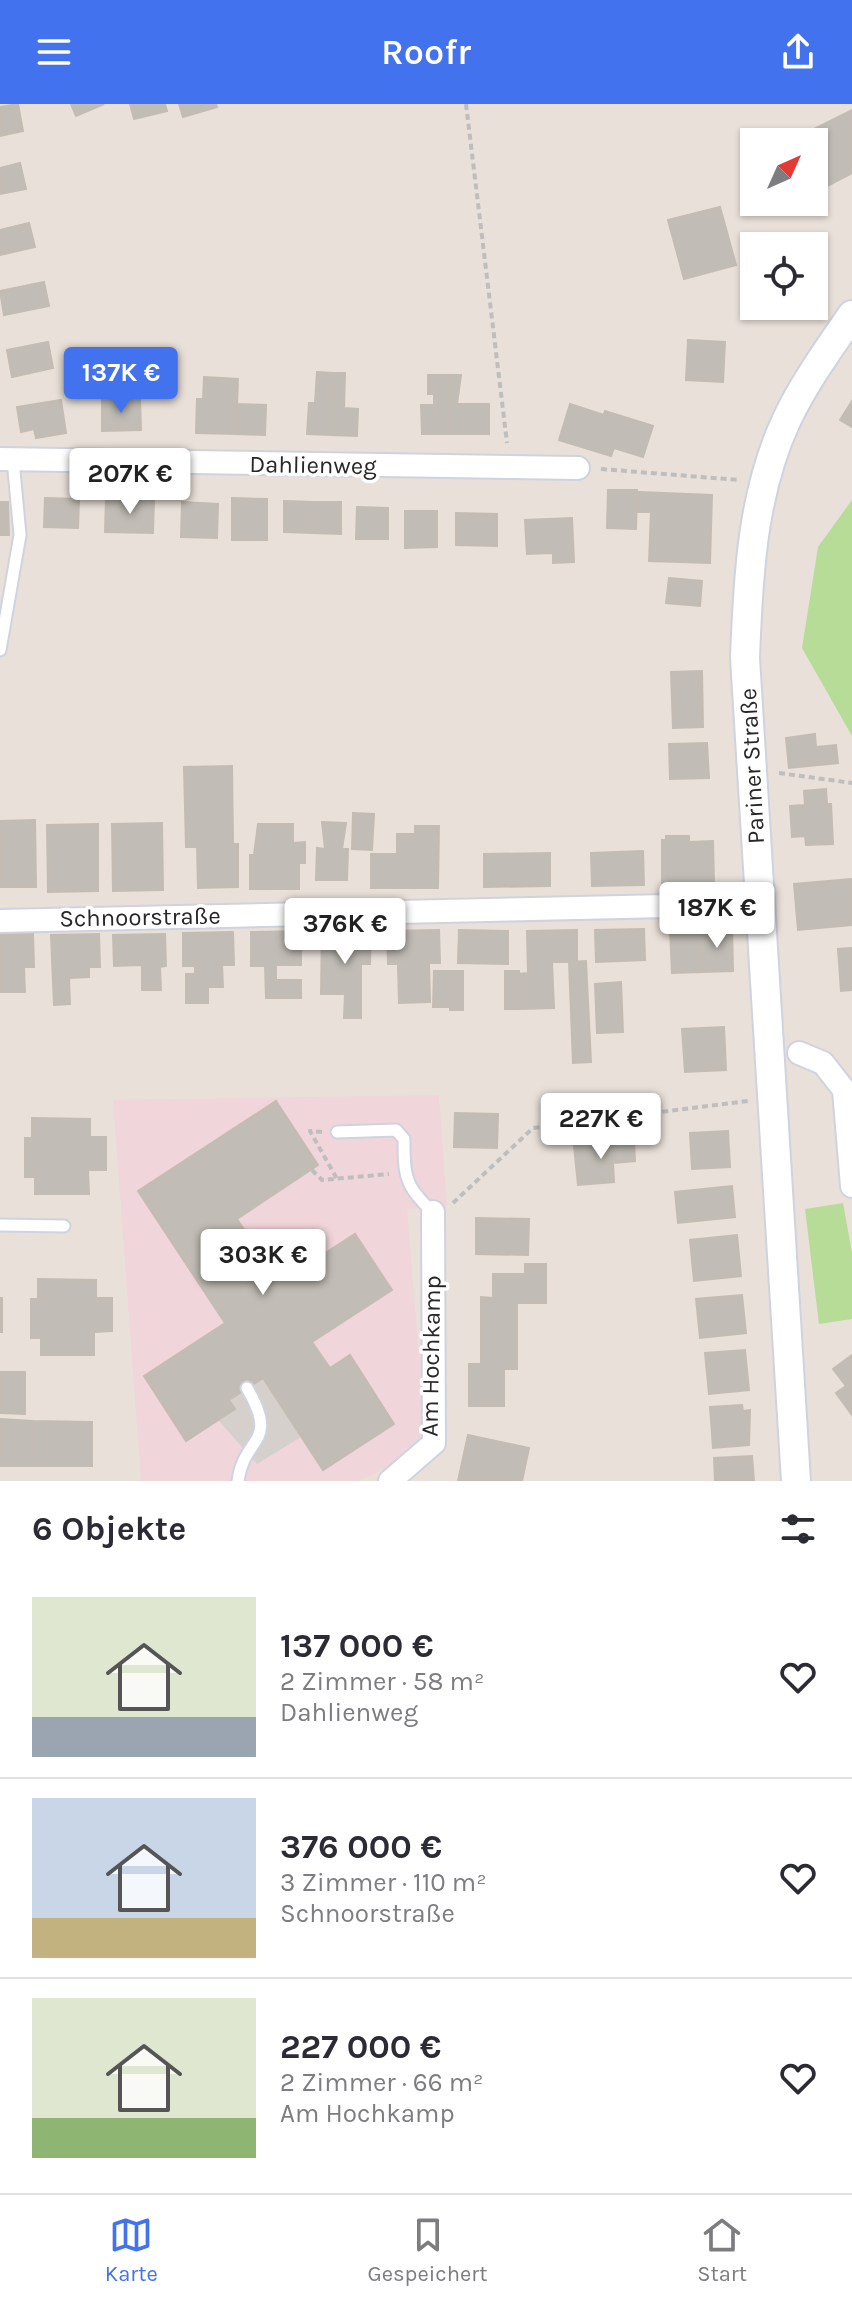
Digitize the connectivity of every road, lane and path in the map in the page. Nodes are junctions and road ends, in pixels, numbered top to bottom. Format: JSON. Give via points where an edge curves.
{"nodes":[{"id":1,"x":466,"y":104,"type":"edge"},
{"id":2,"x":852,"y":315,"type":"edge"},
{"id":3,"x":6,"y":460,"type":"edge"},
{"id":4,"x":510,"y":468,"type":"junction"},
{"id":5,"x":578,"y":468,"type":"joint"},
{"id":6,"x":766,"y":482,"type":"junction"},
{"id":7,"x":0,"y":650,"type":"edge"},
{"id":8,"x":752,"y":769,"type":"junction"},
{"id":9,"x":852,"y":783,"type":"edge"},
{"id":10,"x":759,"y":904,"type":"junction"},
{"id":11,"x":0,"y":921,"type":"edge"},
{"id":12,"x":799,"y":1053,"type":"dead end"},
{"id":13,"x":774,"y":1098,"type":"junction"},
{"id":14,"x":337,"y":1132,"type":"dead end"},
{"id":15,"x":312,"y":1170,"type":"dead end"},
{"id":16,"x":405,"y":1172,"type":"junction"},
{"id":17,"x":852,"y":1186,"type":"edge"},
{"id":18,"x":433,"y":1212,"type":"junction"},
{"id":19,"x":0,"y":1225,"type":"edge"},
{"id":20,"x":64,"y":1226,"type":"dead end"},
{"id":21,"x":247,"y":1388,"type":"dead end"},
{"id":22,"x":238,"y":1481,"type":"edge"},
{"id":23,"x":390,"y":1481,"type":"edge"},
{"id":24,"x":796,"y":1481,"type":"edge"}],
"edges":[{"from":1,"to":4,"type":"path"},
{"from":2,"to":6,"type":"street","name":"Pariner Straße","via":[[787,419]]},
{"from":3,"to":4,"type":"street","name":"Dahlienweg"},
{"from":3,"to":7,"type":"lane","via":[[20,535]]},
{"from":4,"to":5,"type":"street","name":"Dahlienweg"},
{"from":5,"to":6,"type":"path"},
{"from":6,"to":8,"type":"street","name":"Pariner Straße","via":[[753,532],[747,595]]},
{"from":8,"to":9,"type":"path"},
{"from":8,"to":10,"type":"street","name":"Pariner Straße"},
{"from":10,"to":11,"type":"street","name":"Schnoorstraße"},
{"from":10,"to":13,"type":"street","name":"Pariner Straße"},
{"from":12,"to":17,"type":"street","via":[[823,1063],[844,1090]]},
{"from":13,"to":18,"type":"path","via":[[533,1128],[461,1200]]},
{"from":13,"to":24,"type":"street","name":"Pariner Straße"},
{"from":14,"to":16,"type":"lane","via":[[396,1130],[404,1139]]},
{"from":15,"to":16,"type":"path","via":[[322,1180]]},
{"from":16,"to":18,"type":"lane","via":[[410,1192]]},
{"from":18,"to":23,"type":"street","name":"Am Hochkamp","via":[[434,1443]]},
{"from":19,"to":20,"type":"lane"},
{"from":21,"to":22,"type":"lane","via":[[263,1433]]}]}
